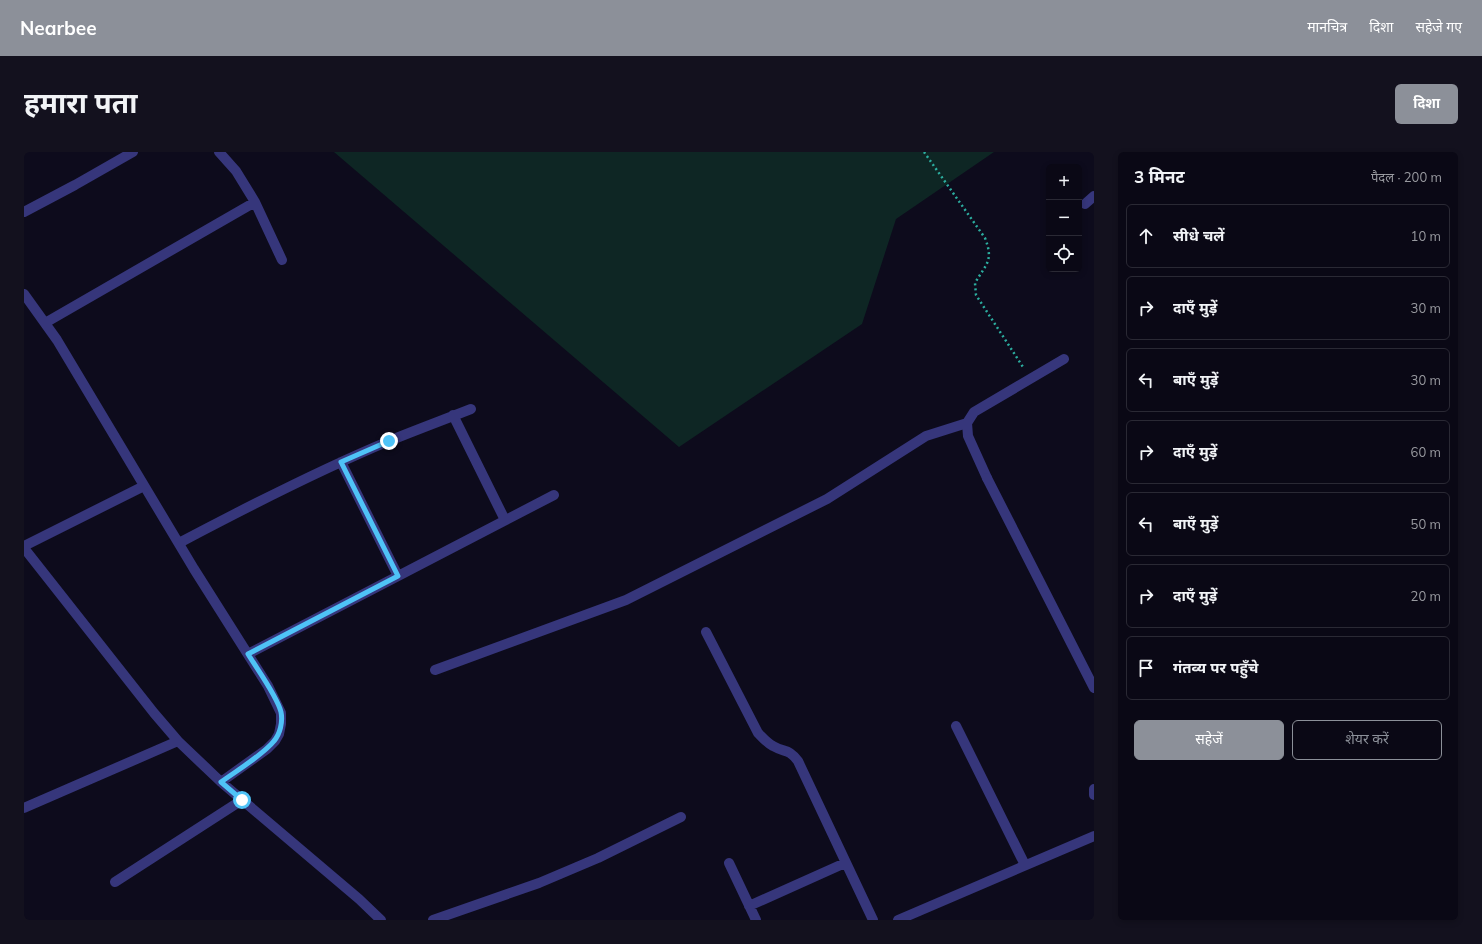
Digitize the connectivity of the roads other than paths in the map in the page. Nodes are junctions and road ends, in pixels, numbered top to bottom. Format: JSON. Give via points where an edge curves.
{"nodes":[{"id":1,"x":133,"y":152,"type":"edge"},
{"id":2,"x":219,"y":152,"type":"edge"},
{"id":3,"x":1094,"y":196,"type":"edge"},
{"id":4,"x":255,"y":202,"type":"junction"},
{"id":5,"x":1085,"y":204,"type":"dead end"},
{"id":6,"x":24,"y":212,"type":"edge"},
{"id":7,"x":282,"y":260,"type":"dead end"},
{"id":8,"x":24,"y":294,"type":"edge"},
{"id":9,"x":45,"y":323,"type":"junction"},
{"id":10,"x":1064,"y":359,"type":"dead end"},
{"id":11,"x":471,"y":408,"type":"dead end"},
{"id":12,"x":454,"y":415,"type":"junction"},
{"id":13,"x":967,"y":423,"type":"junction"},
{"id":14,"x":341,"y":462,"type":"junction"},
{"id":15,"x":144,"y":486,"type":"junction"},
{"id":16,"x":554,"y":495,"type":"dead end"},
{"id":17,"x":505,"y":520,"type":"junction"},
{"id":18,"x":179,"y":544,"type":"junction"},
{"id":19,"x":24,"y":547,"type":"edge"},
{"id":20,"x":398,"y":576,"type":"junction"},
{"id":21,"x":706,"y":632,"type":"dead end"},
{"id":22,"x":248,"y":654,"type":"junction"},
{"id":23,"x":435,"y":670,"type":"dead end"},
{"id":24,"x":1094,"y":688,"type":"edge"},
{"id":25,"x":956,"y":726,"type":"dead end"},
{"id":26,"x":178,"y":742,"type":"junction"},
{"id":27,"x":221,"y":782,"type":"junction"},
{"id":28,"x":1094,"y":789,"type":"edge"},
{"id":29,"x":1094,"y":795,"type":"edge"},
{"id":30,"x":242,"y":800,"type":"junction"},
{"id":31,"x":24,"y":808,"type":"edge"},
{"id":32,"x":681,"y":817,"type":"dead end"},
{"id":33,"x":1094,"y":836,"type":"edge"},
{"id":34,"x":729,"y":863,"type":"dead end"},
{"id":35,"x":845,"y":863,"type":"junction"},
{"id":36,"x":1025,"y":865,"type":"junction"},
{"id":37,"x":115,"y":882,"type":"dead end"},
{"id":38,"x":749,"y":906,"type":"junction"},
{"id":39,"x":381,"y":920,"type":"edge"},
{"id":40,"x":433,"y":920,"type":"edge"},
{"id":41,"x":756,"y":920,"type":"edge"},
{"id":42,"x":873,"y":920,"type":"edge"},
{"id":43,"x":898,"y":920,"type":"edge"}],
"edges":[{"from":1,"to":6,"type":"street"},
{"from":2,"to":4,"type":"street","via":[[236,171]]},
{"from":3,"to":5,"type":"street"},
{"from":4,"to":7,"type":"street"},
{"from":4,"to":9,"type":"street"},
{"from":8,"to":9,"type":"street"},
{"from":9,"to":15,"type":"street"},
{"from":10,"to":13,"type":"street","via":[[974,412]]},
{"from":11,"to":12,"type":"street"},
{"from":12,"to":14,"type":"street"},
{"from":12,"to":17,"type":"street"},
{"from":13,"to":23,"type":"street","via":[[926,436],[827,499],[626,600]]},
{"from":13,"to":24,"type":"street","via":[[968,436],[987,478]]},
{"from":14,"to":18,"type":"street","via":[[246,507]]},
{"from":14,"to":20,"type":"street"},
{"from":15,"to":18,"type":"street"},
{"from":15,"to":19,"type":"street"},
{"from":16,"to":17,"type":"street"},
{"from":17,"to":20,"type":"street"},
{"from":18,"to":22,"type":"street"},
{"from":19,"to":26,"type":"street"},
{"from":20,"to":22,"type":"street"},
{"from":21,"to":35,"type":"street","via":[[758,733],[768,743],[787,750],[798,761]]},
{"from":22,"to":27,"type":"street","via":[[277,703],[281,713],[281,724],[277,737],[267,749]]},
{"from":25,"to":36,"type":"street"},
{"from":26,"to":27,"type":"street"},
{"from":26,"to":31,"type":"street"},
{"from":27,"to":30,"type":"street"},
{"from":28,"to":29,"type":"street"},
{"from":30,"to":37,"type":"street"},
{"from":30,"to":39,"type":"street"},
{"from":32,"to":40,"type":"street","via":[[598,858],[539,883]]},
{"from":33,"to":36,"type":"street"},
{"from":34,"to":38,"type":"street"},
{"from":35,"to":38,"type":"street"},
{"from":35,"to":42,"type":"street"},
{"from":36,"to":43,"type":"street"},
{"from":38,"to":41,"type":"street"}]}
